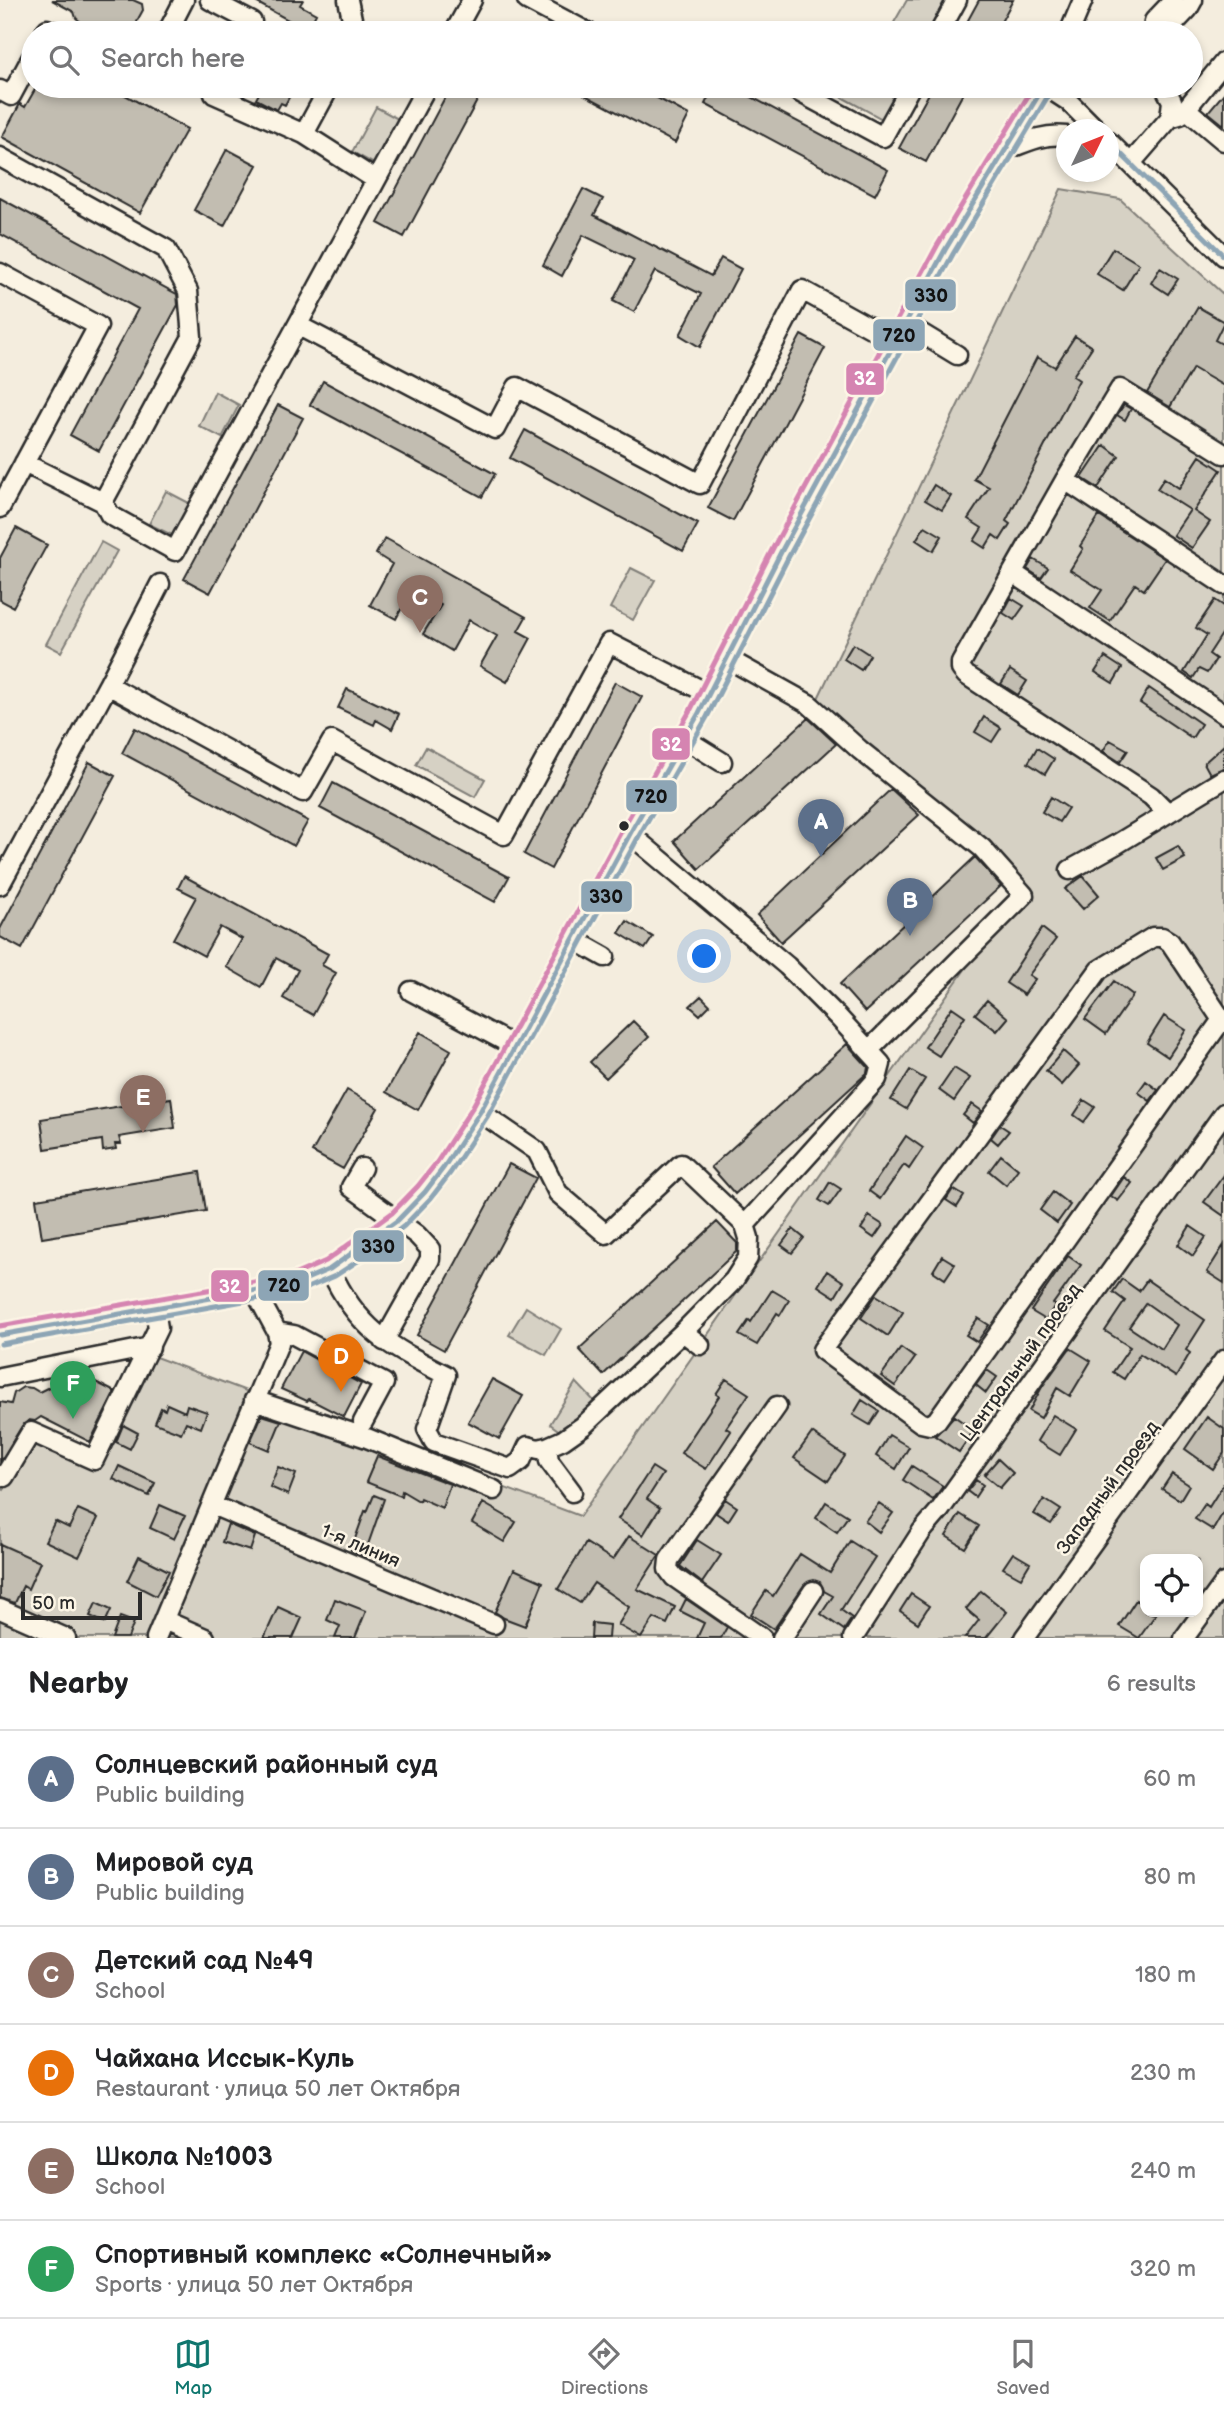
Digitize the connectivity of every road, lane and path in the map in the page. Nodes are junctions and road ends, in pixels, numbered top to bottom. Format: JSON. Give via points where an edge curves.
{"nodes":[{"id":1,"x":184,"y":0,"type":"edge"},
{"id":2,"x":211,"y":0,"type":"edge"},
{"id":3,"x":348,"y":0,"type":"edge"},
{"id":4,"x":472,"y":0,"type":"edge"},
{"id":5,"x":527,"y":0,"type":"edge"},
{"id":6,"x":957,"y":0,"type":"edge"},
{"id":7,"x":1083,"y":0,"type":"edge"},
{"id":8,"x":1174,"y":0,"type":"edge"},
{"id":9,"x":1193,"y":0,"type":"edge"},
{"id":10,"x":173,"y":21,"type":"edge"},
{"id":11,"x":250,"y":21,"type":"edge"},
{"id":12,"x":352,"y":21,"type":"edge"},
{"id":13,"x":461,"y":21,"type":"edge"},
{"id":14,"x":566,"y":21,"type":"edge"},
{"id":15,"x":946,"y":21,"type":"edge"},
{"id":16,"x":1074,"y":21,"type":"edge"},
{"id":17,"x":1154,"y":21,"type":"edge"},
{"id":18,"x":1176,"y":21,"type":"edge"},
{"id":19,"x":1224,"y":62,"type":"edge"},
{"id":20,"x":21,"y":77,"type":"edge"},
{"id":21,"x":1203,"y":88,"type":"edge"},
{"id":22,"x":0,"y":90,"type":"edge"},
{"id":23,"x":223,"y":98,"type":"edge"},
{"id":24,"x":324,"y":98,"type":"edge"},
{"id":25,"x":420,"y":98,"type":"edge"},
{"id":26,"x":811,"y":98,"type":"edge"},
{"id":27,"x":905,"y":98,"type":"edge"},
{"id":28,"x":1037,"y":98,"type":"edge"},
{"id":29,"x":1063,"y":98,"type":"edge"},
{"id":30,"x":1170,"y":98,"type":"edge"},
{"id":31,"x":1195,"y":98,"type":"edge"},
{"id":32,"x":1186,"y":109,"type":"junction"},
{"id":33,"x":1170,"y":118,"type":"junction"},
{"id":34,"x":1086,"y":119,"type":"edge"},
{"id":35,"x":304,"y":134,"type":"junction"},
{"id":36,"x":1056,"y":134,"type":"edge"},
{"id":37,"x":1224,"y":141,"type":"edge"},
{"id":38,"x":1119,"y":149,"type":"edge"},
{"id":39,"x":1006,"y":150,"type":"junction"},
{"id":40,"x":1119,"y":154,"type":"edge"},
{"id":41,"x":0,"y":157,"type":"edge"},
{"id":42,"x":376,"y":180,"type":"junction"},
{"id":43,"x":1224,"y":256,"type":"edge"},
{"id":44,"x":0,"y":273,"type":"edge"},
{"id":45,"x":906,"y":324,"type":"junction"},
{"id":46,"x":299,"y":326,"type":"junction"},
{"id":47,"x":896,"y":342,"type":"junction"},
{"id":48,"x":957,"y":355,"type":"dead end"},
{"id":49,"x":1224,"y":454,"type":"edge"},
{"id":50,"x":24,"y":463,"type":"junction"},
{"id":51,"x":1065,"y":480,"type":"junction"},
{"id":52,"x":103,"y":502,"type":"junction"},
{"id":53,"x":0,"y":508,"type":"edge"},
{"id":54,"x":1013,"y":573,"type":"junction"},
{"id":55,"x":160,"y":584,"type":"dead end"},
{"id":56,"x":1224,"y":585,"type":"edge"},
{"id":57,"x":728,"y":659,"type":"junction"},
{"id":58,"x":107,"y":685,"type":"junction"},
{"id":59,"x":709,"y":694,"type":"junction"},
{"id":60,"x":1224,"y":714,"type":"edge"},
{"id":61,"x":685,"y":738,"type":"junction"},
{"id":62,"x":722,"y":762,"type":"dead end"},
{"id":63,"x":1224,"y":779,"type":"edge"},
{"id":64,"x":1168,"y":813,"type":"junction"},
{"id":65,"x":630,"y":834,"type":"junction"},
{"id":66,"x":1070,"y":870,"type":"dead end"},
{"id":67,"x":0,"y":884,"type":"edge"},
{"id":68,"x":573,"y":939,"type":"junction"},
{"id":69,"x":605,"y":957,"type":"dead end"},
{"id":70,"x":411,"y":991,"type":"dead end"},
{"id":71,"x":1223,"y":1022,"type":"edge"},
{"id":72,"x":516,"y":1047,"type":"junction"},
{"id":73,"x":869,"y":1050,"type":"junction"},
{"id":74,"x":480,"y":1112,"type":"junction"},
{"id":75,"x":1224,"y":1112,"type":"edge"},
{"id":76,"x":362,"y":1168,"type":"dead end"},
{"id":77,"x":398,"y":1220,"type":"junction"},
{"id":78,"x":745,"y":1225,"type":"junction"},
{"id":79,"x":330,"y":1269,"type":"junction"},
{"id":80,"x":255,"y":1291,"type":"junction"},
{"id":81,"x":155,"y":1309,"type":"junction"},
{"id":82,"x":277,"y":1332,"type":"junction"},
{"id":83,"x":683,"y":1332,"type":"junction"},
{"id":84,"x":0,"y":1335,"type":"edge"},
{"id":85,"x":384,"y":1341,"type":"junction"},
{"id":86,"x":700,"y":1345,"type":"dead end"},
{"id":87,"x":150,"y":1348,"type":"junction"},
{"id":88,"x":1224,"y":1360,"type":"edge"},
{"id":89,"x":0,"y":1377,"type":"edge"},
{"id":90,"x":254,"y":1400,"type":"junction"},
{"id":91,"x":777,"y":1406,"type":"dead end"},
{"id":92,"x":363,"y":1422,"type":"dead end"},
{"id":93,"x":547,"y":1447,"type":"junction"},
{"id":94,"x":0,"y":1475,"type":"edge"},
{"id":95,"x":494,"y":1489,"type":"dead end"},
{"id":96,"x":572,"y":1492,"type":"dead end"},
{"id":97,"x":212,"y":1505,"type":"junction"},
{"id":98,"x":1224,"y":1583,"type":"edge"},
{"id":99,"x":813,"y":1591,"type":"dead end"},
{"id":100,"x":0,"y":1609,"type":"edge"},
{"id":101,"x":164,"y":1620,"type":"junction"},
{"id":102,"x":494,"y":1624,"type":"dead end"},
{"id":103,"x":66,"y":1638,"type":"edge"},
{"id":104,"x":156,"y":1638,"type":"edge"},
{"id":105,"x":205,"y":1638,"type":"edge"},
{"id":106,"x":762,"y":1638,"type":"edge"},
{"id":107,"x":782,"y":1638,"type":"edge"},
{"id":108,"x":853,"y":1638,"type":"edge"},
{"id":109,"x":1024,"y":1638,"type":"edge"},
{"id":110,"x":1184,"y":1638,"type":"edge"}],
"edges":[{"from":1,"to":10,"type":"street"},
{"from":2,"to":11,"type":"street"},
{"from":3,"to":12,"type":"street"},
{"from":4,"to":13,"type":"street"},
{"from":5,"to":14,"type":"street"},
{"from":6,"to":15,"type":"street"},
{"from":7,"to":16,"type":"street"},
{"from":8,"to":17,"type":"street"},
{"from":9,"to":18,"type":"street"},
{"from":19,"to":21,"type":"street"},
{"from":20,"to":22,"type":"street","via":[[11,96]]},
{"from":23,"to":35,"type":"street"},
{"from":24,"to":35,"type":"street"},
{"from":25,"to":42,"type":"street"},
{"from":26,"to":27,"type":"street","via":[[884,137]]},
{"from":28,"to":39,"type":"street"},
{"from":29,"to":34,"type":"street"},
{"from":30,"to":33,"type":"street"},
{"from":31,"to":32,"type":"street"},
{"from":32,"to":33,"type":"street"},
{"from":32,"to":37,"type":"street"},
{"from":33,"to":38,"type":"street"},
{"from":35,"to":42,"type":"street"},
{"from":36,"to":39,"type":"street"},
{"from":39,"to":45,"type":"street"},
{"from":40,"to":43,"type":"street"},
{"from":41,"to":52,"type":"street","via":[[166,249],[188,291],[192,337]]},
{"from":42,"to":46,"type":"street"},
{"from":44,"to":50,"type":"street","via":[[98,326]]},
{"from":45,"to":47,"type":"street"},
{"from":45,"to":48,"type":"street"},
{"from":46,"to":47,"type":"street","via":[[495,429],[517,387],[700,484],[802,290]]},
{"from":46,"to":52,"type":"street","via":[[175,551],[110,515]]},
{"from":47,"to":57,"type":"street"},
{"from":49,"to":51,"type":"street","via":[[1120,389]]},
{"from":50,"to":52,"type":"street"},
{"from":50,"to":53,"type":"street"},
{"from":51,"to":54,"type":"street"},
{"from":51,"to":56,"type":"street"},
{"from":54,"to":60,"type":"street"},
{"from":54,"to":64,"type":"street","via":[[961,669],[1151,796]]},
{"from":55,"to":58,"type":"street"},
{"from":57,"to":59,"type":"street"},
{"from":57,"to":73,"type":"street","via":[[809,704],[982,848],[1024,895]]},
{"from":58,"to":59,"type":"street","via":[[303,792],[332,741],[504,835],[609,643]]},
{"from":58,"to":67,"type":"street"},
{"from":59,"to":61,"type":"street"},
{"from":61,"to":62,"type":"street"},
{"from":61,"to":65,"type":"street"},
{"from":63,"to":64,"type":"street"},
{"from":64,"to":66,"type":"street"},
{"from":65,"to":68,"type":"street"},
{"from":65,"to":73,"type":"street","via":[[741,938],[787,966]]},
{"from":68,"to":69,"type":"street"},
{"from":68,"to":72,"type":"street"},
{"from":70,"to":72,"type":"street"},
{"from":71,"to":71,"type":"street","via":[[1170,942],[1162,937],[1153,937],[1099,970],[822,1350],[921,1423],[930,1425],[937,1420]]},
{"from":72,"to":74,"type":"street"},
{"from":73,"to":78,"type":"street","via":[[881,1064],[877,1079]]},
{"from":74,"to":77,"type":"street","via":[[444,1167]]},
{"from":74,"to":78,"type":"street","via":[[537,1150],[558,1193],[606,1234],[681,1164]]},
{"from":75,"to":108,"type":"street","name":"Центральный проезд","via":[[922,1531]]},
{"from":76,"to":77,"type":"street","via":[[351,1187]]},
{"from":77,"to":79,"type":"street"},
{"from":77,"to":85,"type":"street","via":[[430,1249],[430,1259]]},
{"from":78,"to":83,"type":"street","via":[[750,1238],[748,1258],[734,1280]]},
{"from":79,"to":80,"type":"street","via":[[297,1283]]},
{"from":79,"to":85,"type":"street","via":[[344,1298]]},
{"from":80,"to":81,"type":"street"},
{"from":80,"to":82,"type":"street"},
{"from":81,"to":84,"type":"street"},
{"from":81,"to":87,"type":"street","via":[[158,1328]]},
{"from":82,"to":90,"type":"street","via":[[279,1343]]},
{"from":82,"to":92,"type":"street","via":[[294,1335],[384,1382]]},
{"from":83,"to":86,"type":"street"},
{"from":83,"to":93,"type":"street","via":[[583,1426]]},
{"from":85,"to":93,"type":"street","via":[[446,1375],[427,1429],[434,1442],[510,1469],[521,1461],[528,1446]]},
{"from":87,"to":89,"type":"street"},
{"from":87,"to":94,"type":"street","via":[[94,1460],[31,1432],[4,1477]]},
{"from":88,"to":109,"type":"street","name":"Западный проезд"},
{"from":90,"to":95,"type":"street","via":[[367,1438]]},
{"from":90,"to":97,"type":"street"},
{"from":91,"to":106,"type":"street","via":[[669,1560],[668,1569]]},
{"from":93,"to":96,"type":"street","via":[[549,1461]]},
{"from":97,"to":101,"type":"street"},
{"from":97,"to":102,"type":"street","name":"1-я линия"},
{"from":98,"to":110,"type":"street"},
{"from":99,"to":107,"type":"street"},
{"from":100,"to":103,"type":"street"},
{"from":101,"to":104,"type":"street"},
{"from":101,"to":105,"type":"street"}]}
